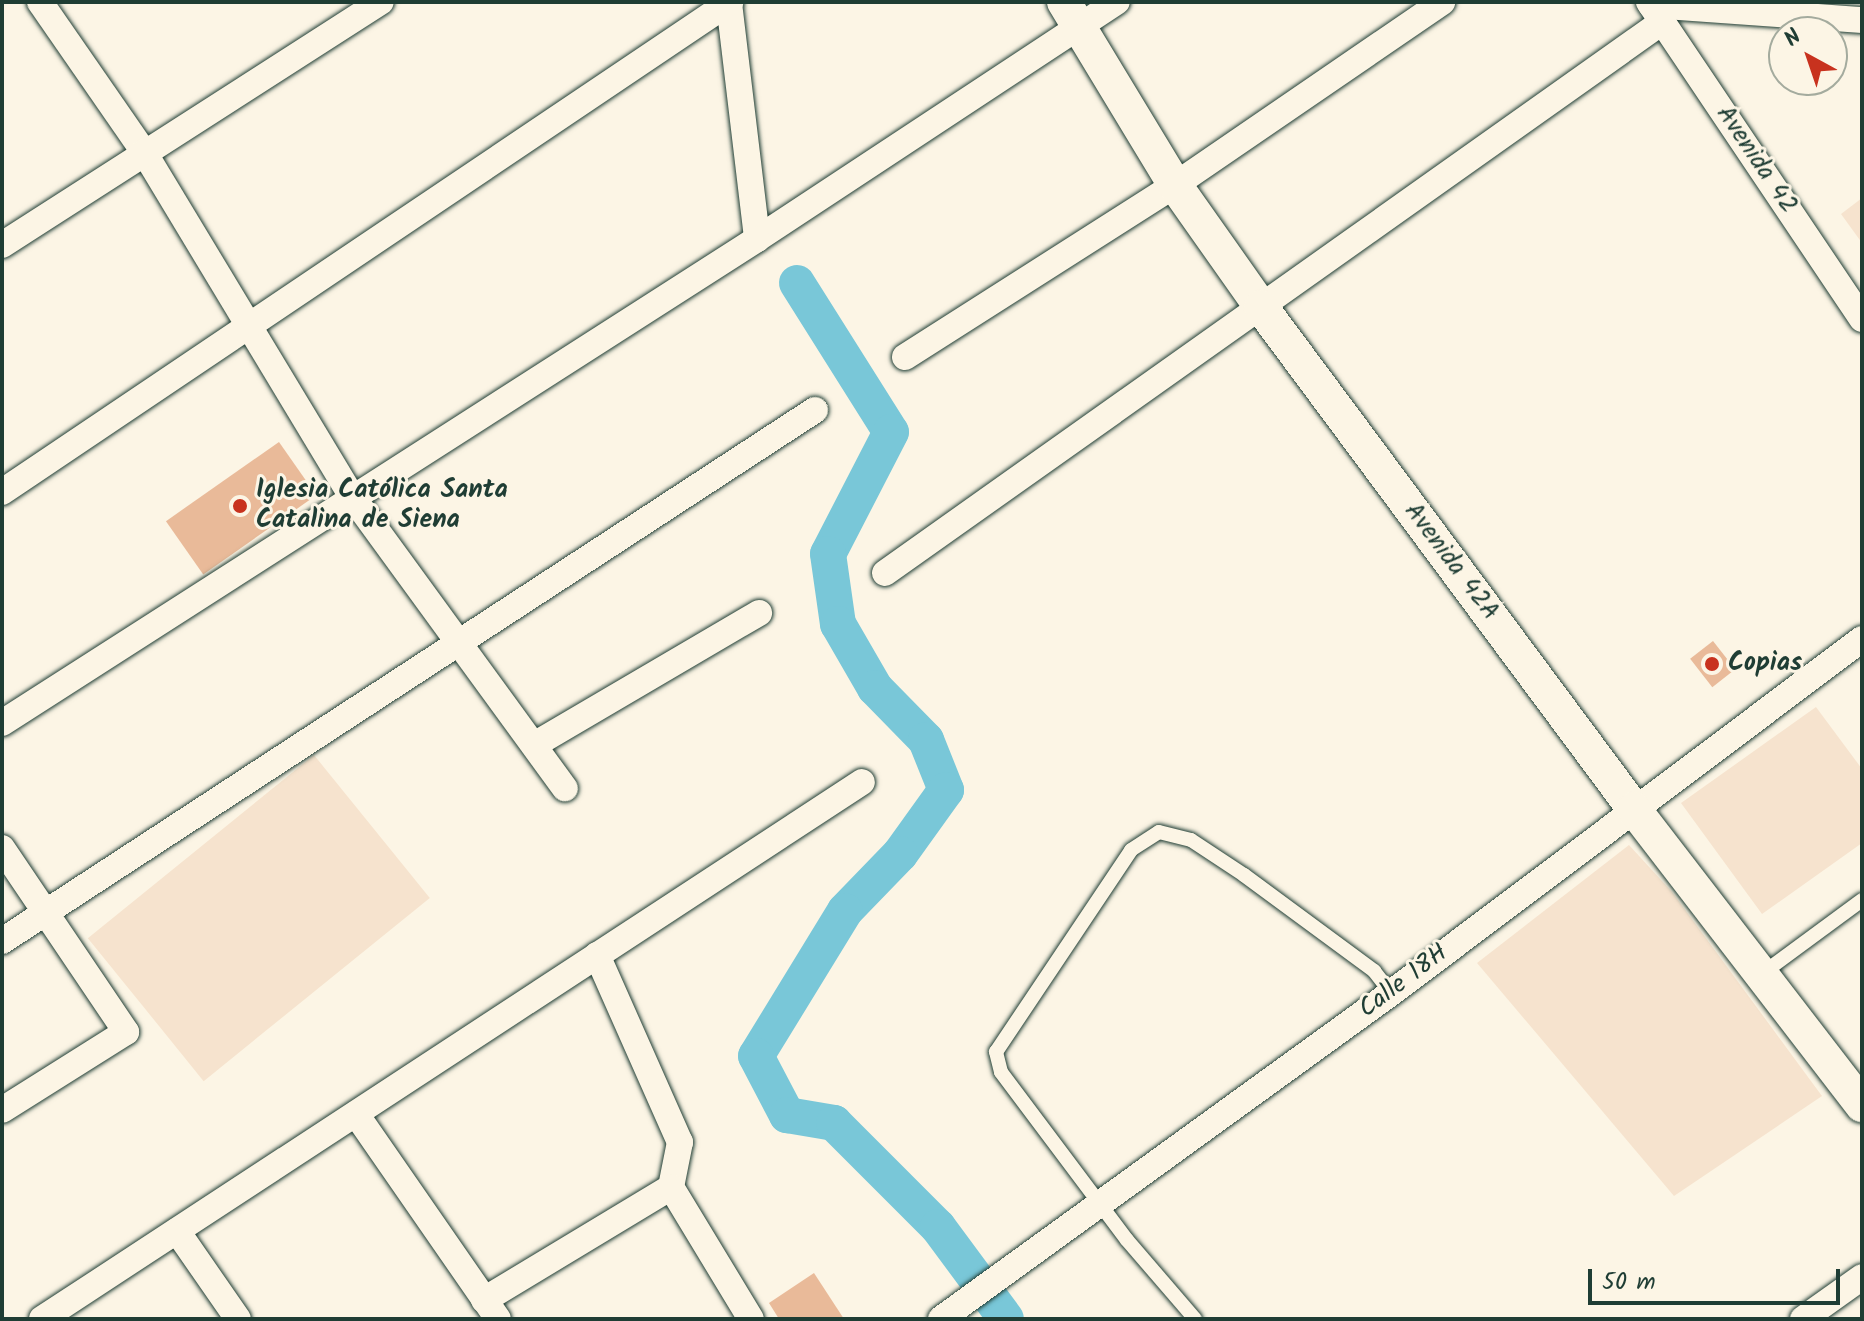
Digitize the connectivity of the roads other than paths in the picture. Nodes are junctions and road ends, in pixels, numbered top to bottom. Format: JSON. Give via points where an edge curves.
{"nodes":[{"id":1,"x":40,"y":2,"type":"edge"},
{"id":2,"x":381,"y":2,"type":"edge"},
{"id":3,"x":730,"y":2,"type":"edge"},
{"id":4,"x":1117,"y":2,"type":"edge"},
{"id":5,"x":1442,"y":2,"type":"edge"},
{"id":6,"x":1654,"y":10,"type":"edge"},
{"id":7,"x":1071,"y":14,"type":"edge"},
{"id":8,"x":1862,"y":20,"type":"edge"},
{"id":9,"x":144,"y":152,"type":"junction"},
{"id":10,"x":1175,"y":185,"type":"junction"},
{"id":11,"x":757,"y":239,"type":"junction"},
{"id":12,"x":2,"y":245,"type":"edge"},
{"id":13,"x":1261,"y":307,"type":"junction"},
{"id":14,"x":1862,"y":319,"type":"edge"},
{"id":15,"x":247,"y":328,"type":"junction"},
{"id":16,"x":905,"y":357,"type":"dead end"},
{"id":17,"x":815,"y":410,"type":"dead end"},
{"id":18,"x":2,"y":492,"type":"edge"},
{"id":19,"x":351,"y":495,"type":"junction"},
{"id":20,"x":885,"y":573,"type":"dead end"},
{"id":21,"x":759,"y":613,"type":"dead end"},
{"id":22,"x":1862,"y":639,"type":"edge"},
{"id":23,"x":458,"y":642,"type":"junction"},
{"id":24,"x":2,"y":723,"type":"edge"},
{"id":25,"x":534,"y":745,"type":"junction"},
{"id":26,"x":862,"y":782,"type":"dead end"},
{"id":27,"x":565,"y":788,"type":"dead end"},
{"id":28,"x":1634,"y":809,"type":"junction"},
{"id":29,"x":2,"y":848,"type":"edge"},
{"id":30,"x":1862,"y":900,"type":"edge"},
{"id":31,"x":46,"y":912,"type":"junction"},
{"id":32,"x":2,"y":941,"type":"edge"},
{"id":33,"x":597,"y":955,"type":"junction"},
{"id":34,"x":1763,"y":973,"type":"junction"},
{"id":35,"x":1391,"y":993,"type":"junction"},
{"id":36,"x":1862,"y":1105,"type":"edge"},
{"id":37,"x":2,"y":1110,"type":"edge"},
{"id":38,"x":356,"y":1114,"type":"junction"},
{"id":39,"x":671,"y":1187,"type":"junction"},
{"id":40,"x":1101,"y":1204,"type":"junction"},
{"id":41,"x":177,"y":1231,"type":"junction"},
{"id":42,"x":1862,"y":1277,"type":"edge"},
{"id":43,"x":491,"y":1310,"type":"edge"},
{"id":44,"x":42,"y":1319,"type":"edge"},
{"id":45,"x":238,"y":1319,"type":"edge"},
{"id":46,"x":751,"y":1319,"type":"edge"},
{"id":47,"x":941,"y":1319,"type":"edge"},
{"id":48,"x":1195,"y":1319,"type":"edge"},
{"id":49,"x":1803,"y":1319,"type":"edge"}],
"edges":[{"from":1,"to":9,"type":"street"},
{"from":2,"to":9,"type":"street"},
{"from":3,"to":11,"type":"street"},
{"from":3,"to":15,"type":"street"},
{"from":4,"to":7,"type":"street"},
{"from":5,"to":10,"type":"street"},
{"from":6,"to":8,"type":"street"},
{"from":6,"to":13,"type":"street"},
{"from":6,"to":14,"type":"street","name":"Avenida 42"},
{"from":7,"to":10,"type":"street","name":"Avenida 42A"},
{"from":7,"to":11,"type":"street"},
{"from":9,"to":12,"type":"street"},
{"from":9,"to":15,"type":"street"},
{"from":10,"to":13,"type":"street","name":"Avenida 42A"},
{"from":10,"to":16,"type":"street"},
{"from":11,"to":19,"type":"street"},
{"from":13,"to":20,"type":"street"},
{"from":13,"to":28,"type":"street","name":"Avenida 42A"},
{"from":15,"to":18,"type":"street"},
{"from":15,"to":19,"type":"street"},
{"from":17,"to":23,"type":"street"},
{"from":19,"to":23,"type":"street"},
{"from":19,"to":24,"type":"street"},
{"from":21,"to":25,"type":"street"},
{"from":22,"to":28,"type":"street","name":"Calle 18H"},
{"from":23,"to":25,"type":"street"},
{"from":23,"to":31,"type":"street"},
{"from":25,"to":27,"type":"street"},
{"from":26,"to":33,"type":"street"},
{"from":28,"to":34,"type":"street","name":"Avenida 42A"},
{"from":28,"to":35,"type":"street","name":"Calle 18H"},
{"from":29,"to":31,"type":"street"},
{"from":30,"to":34,"type":"lane"},
{"from":31,"to":32,"type":"street"},
{"from":31,"to":37,"type":"street","via":[[126,1032]]},
{"from":33,"to":38,"type":"street"},
{"from":33,"to":39,"type":"street","via":[[680,1142]]},
{"from":34,"to":36,"type":"street","name":"Avenida 42A"},
{"from":35,"to":40,"type":"street","name":"Calle 18H"},
{"from":35,"to":40,"type":"lane","via":[[1374,971],[1191,840],[1159,832],[1131,850],[996,1052],[1001,1072]]},
{"from":38,"to":41,"type":"street"},
{"from":38,"to":43,"type":"street"},
{"from":39,"to":43,"type":"street"},
{"from":39,"to":46,"type":"street"},
{"from":40,"to":47,"type":"street","name":"Calle 18H"},
{"from":40,"to":48,"type":"lane"},
{"from":41,"to":44,"type":"street"},
{"from":41,"to":45,"type":"street"},
{"from":42,"to":49,"type":"street"}]}
